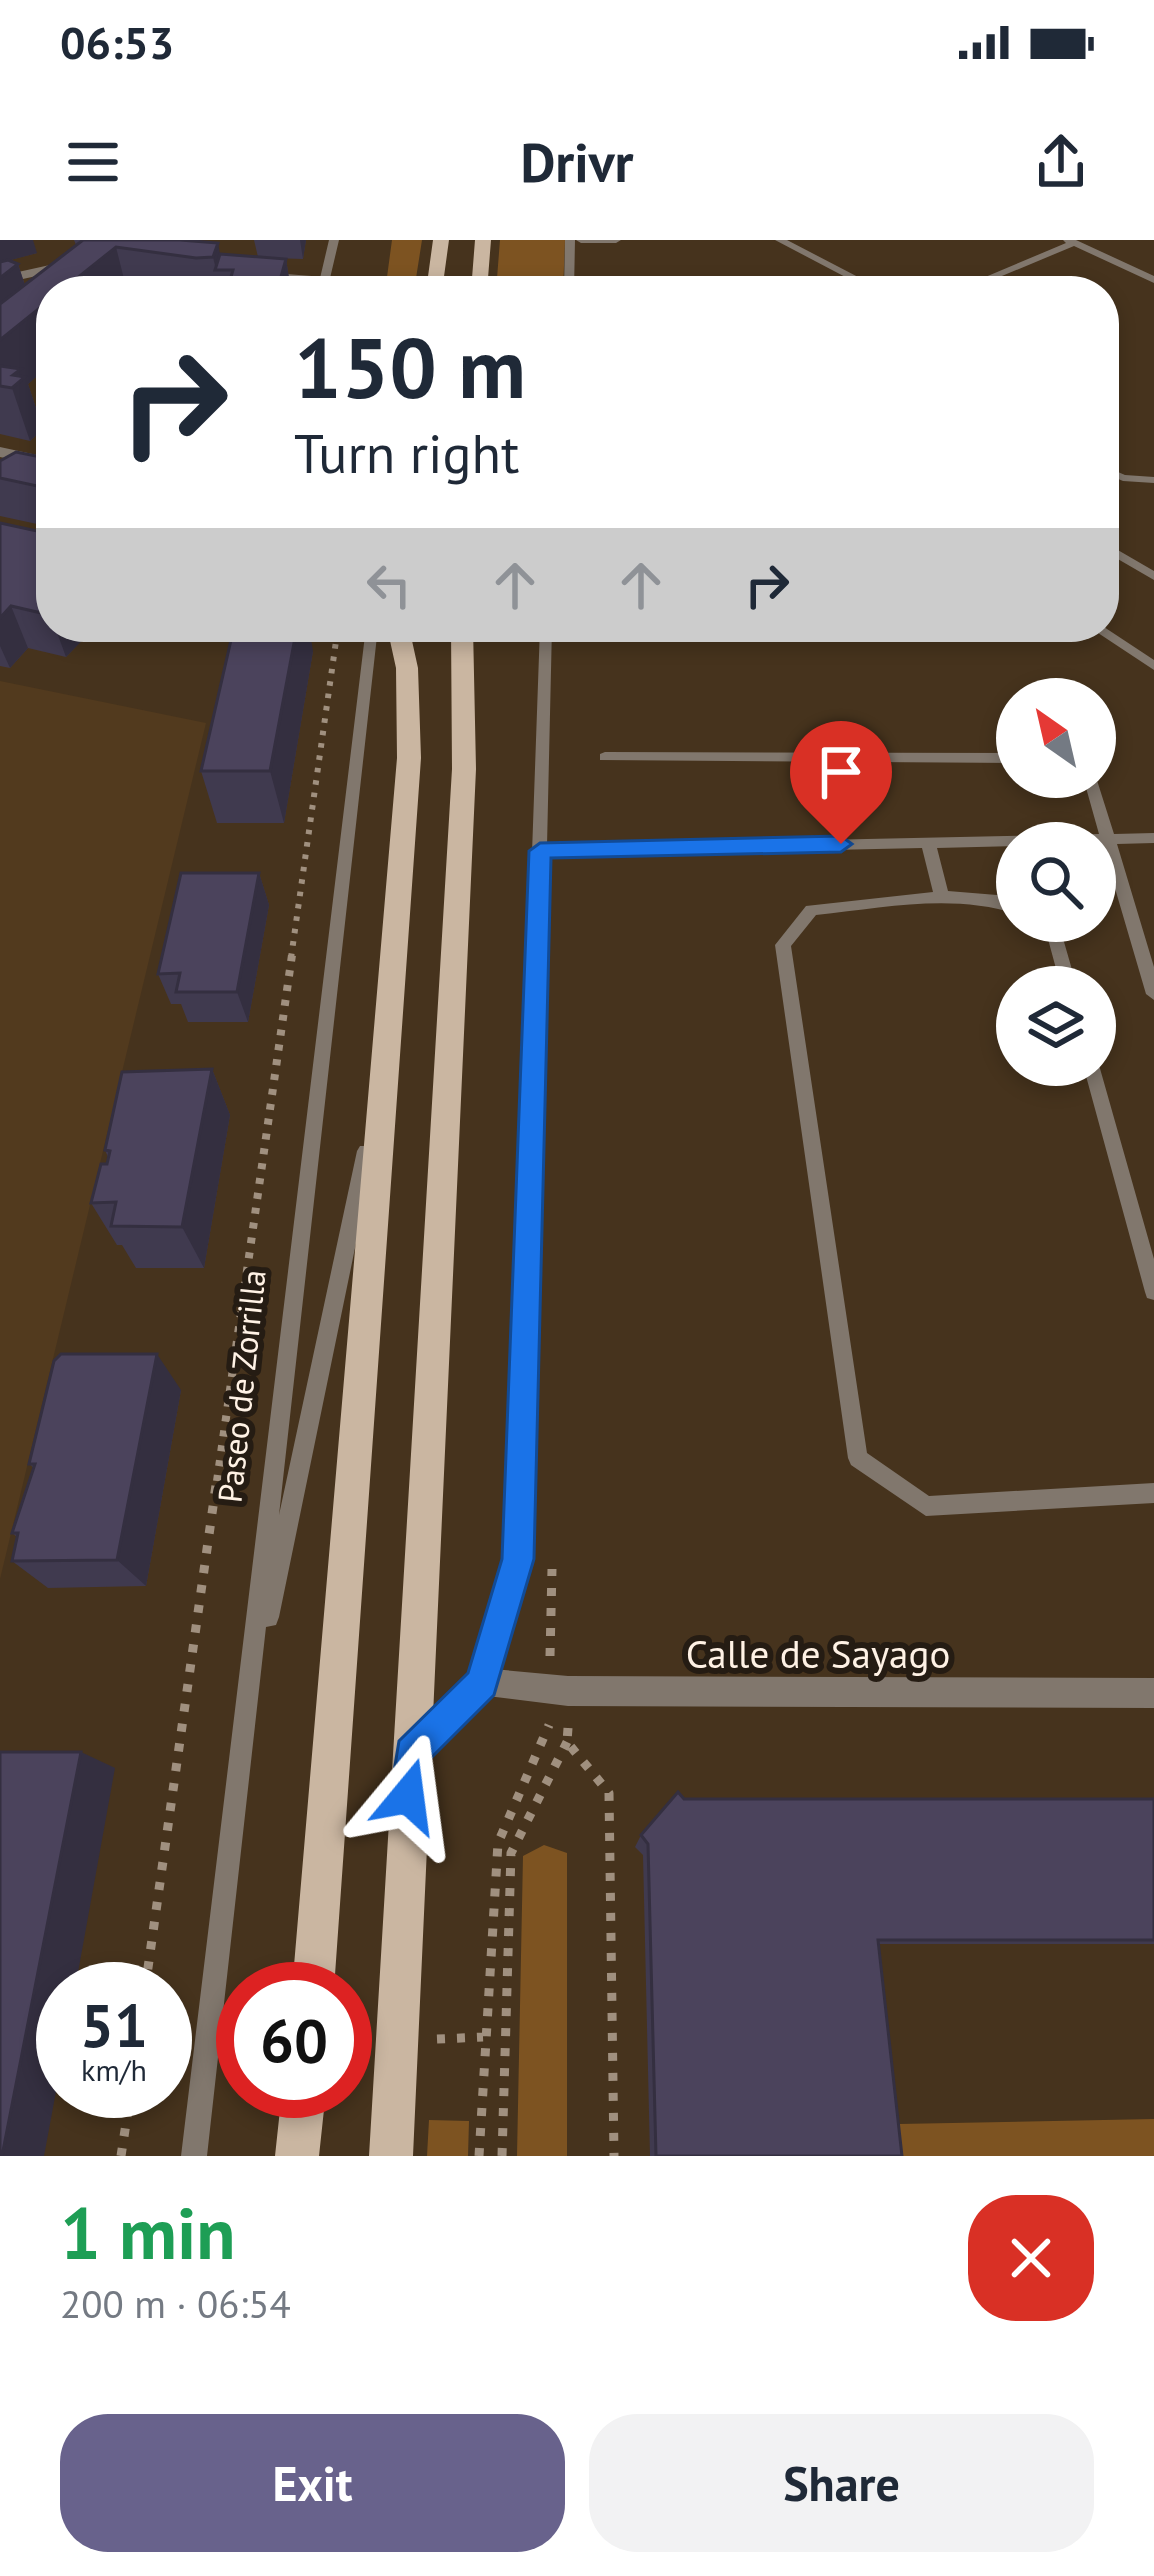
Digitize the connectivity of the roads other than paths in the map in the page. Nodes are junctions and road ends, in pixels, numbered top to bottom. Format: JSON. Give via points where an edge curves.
{"nodes":[{"id":1,"x":334,"y":240,"type":"edge"},
{"id":2,"x":441,"y":240,"type":"edge"},
{"id":3,"x":483,"y":240,"type":"edge"},
{"id":4,"x":570,"y":240,"type":"edge"},
{"id":5,"x":581,"y":240,"type":"edge"},
{"id":6,"x":616,"y":240,"type":"edge"},
{"id":7,"x":780,"y":240,"type":"edge"},
{"id":8,"x":1071,"y":242,"type":"edge"},
{"id":9,"x":89,"y":261,"type":"edge"},
{"id":10,"x":235,"y":273,"type":"edge"},
{"id":11,"x":255,"y":276,"type":"edge"},
{"id":12,"x":325,"y":276,"type":"edge"},
{"id":13,"x":436,"y":276,"type":"edge"},
{"id":14,"x":480,"y":276,"type":"edge"},
{"id":15,"x":569,"y":276,"type":"edge"},
{"id":16,"x":851,"y":276,"type":"edge"},
{"id":17,"x":992,"y":276,"type":"edge"},
{"id":18,"x":0,"y":280,"type":"edge"},
{"id":19,"x":1154,"y":280,"type":"edge"},
{"id":20,"x":0,"y":452,"type":"edge"},
{"id":21,"x":36,"y":460,"type":"edge"},
{"id":22,"x":1119,"y":476,"type":"edge"},
{"id":23,"x":1154,"y":481,"type":"edge"},
{"id":24,"x":1119,"y":554,"type":"edge"},
{"id":25,"x":1154,"y":576,"type":"edge"},
{"id":26,"x":370,"y":642,"type":"edge"},
{"id":27,"x":401,"y":642,"type":"edge"},
{"id":28,"x":462,"y":642,"type":"edge"},
{"id":29,"x":546,"y":642,"type":"edge"},
{"id":30,"x":1118,"y":642,"type":"edge"},
{"id":31,"x":1154,"y":666,"type":"edge"},
{"id":32,"x":604,"y":758,"type":"dead end"},
{"id":33,"x":996,"y":758,"type":"edge"},
{"id":34,"x":1154,"y":838,"type":"edge"},
{"id":35,"x":1116,"y":839,"type":"edge"},
{"id":36,"x":996,"y":841,"type":"edge"},
{"id":37,"x":928,"y":842,"type":"junction"},
{"id":38,"x":540,"y":851,"type":"junction"},
{"id":39,"x":1116,"y":866,"type":"edge"},
{"id":40,"x":942,"y":899,"type":"junction"},
{"id":41,"x":996,"y":901,"type":"edge"},
{"id":42,"x":1154,"y":994,"type":"edge"},
{"id":43,"x":386,"y":1058,"type":"junction"},
{"id":44,"x":1097,"y":1086,"type":"edge"},
{"id":45,"x":1154,"y":1292,"type":"edge"},
{"id":46,"x":1154,"y":1493,"type":"edge"},
{"id":47,"x":482,"y":1683,"type":"junction"},
{"id":48,"x":1154,"y":1693,"type":"edge"},
{"id":49,"x":246,"y":1720,"type":"junction"},
{"id":50,"x":411,"y":1753,"type":"junction"},
{"id":51,"x":315,"y":1962,"type":"edge"},
{"id":52,"x":301,"y":2118,"type":"edge"},
{"id":53,"x":194,"y":2156,"type":"edge"},
{"id":54,"x":297,"y":2156,"type":"edge"},
{"id":55,"x":391,"y":2156,"type":"edge"}],
"edges":[{"from":1,"to":12,"type":"lane"},
{"from":2,"to":13,"type":"main road"},
{"from":3,"to":14,"type":"main road"},
{"from":4,"to":15,"type":"lane"},
{"from":5,"to":6,"type":"lane"},
{"from":7,"to":16,"type":"lane"},
{"from":8,"to":17,"type":"lane"},
{"from":8,"to":19,"type":"lane"},
{"from":9,"to":18,"type":"street"},
{"from":10,"to":11,"type":"street"},
{"from":20,"to":21,"type":"street"},
{"from":22,"to":23,"type":"lane"},
{"from":24,"to":25,"type":"lane"},
{"from":26,"to":49,"type":"lane","name":"Paseo de Zorrilla"},
{"from":27,"to":43,"type":"main road","via":[[409,758]]},
{"from":28,"to":50,"type":"main road","via":[[464,769]]},
{"from":29,"to":38,"type":"lane"},
{"from":30,"to":31,"type":"lane"},
{"from":32,"to":33,"type":"lane"},
{"from":34,"to":35,"type":"lane"},
{"from":36,"to":37,"type":"lane"},
{"from":37,"to":38,"type":"lane"},
{"from":37,"to":40,"type":"lane"},
{"from":38,"to":47,"type":"lane","via":[[518,1559]]},
{"from":39,"to":42,"type":"lane"},
{"from":40,"to":41,"type":"lane"},
{"from":40,"to":46,"type":"lane","via":[[811,910],[783,945],[858,1458],[926,1505]]},
{"from":43,"to":49,"type":"lane"},
{"from":43,"to":51,"type":"main road"},
{"from":44,"to":45,"type":"lane"},
{"from":47,"to":48,"type":"street","name":"Calle de Sayago","via":[[568,1691]]},
{"from":47,"to":50,"type":"lane"},
{"from":49,"to":53,"type":"lane","name":"Paseo de Zorrilla"},
{"from":50,"to":55,"type":"main road"},
{"from":52,"to":54,"type":"main road"}]}
